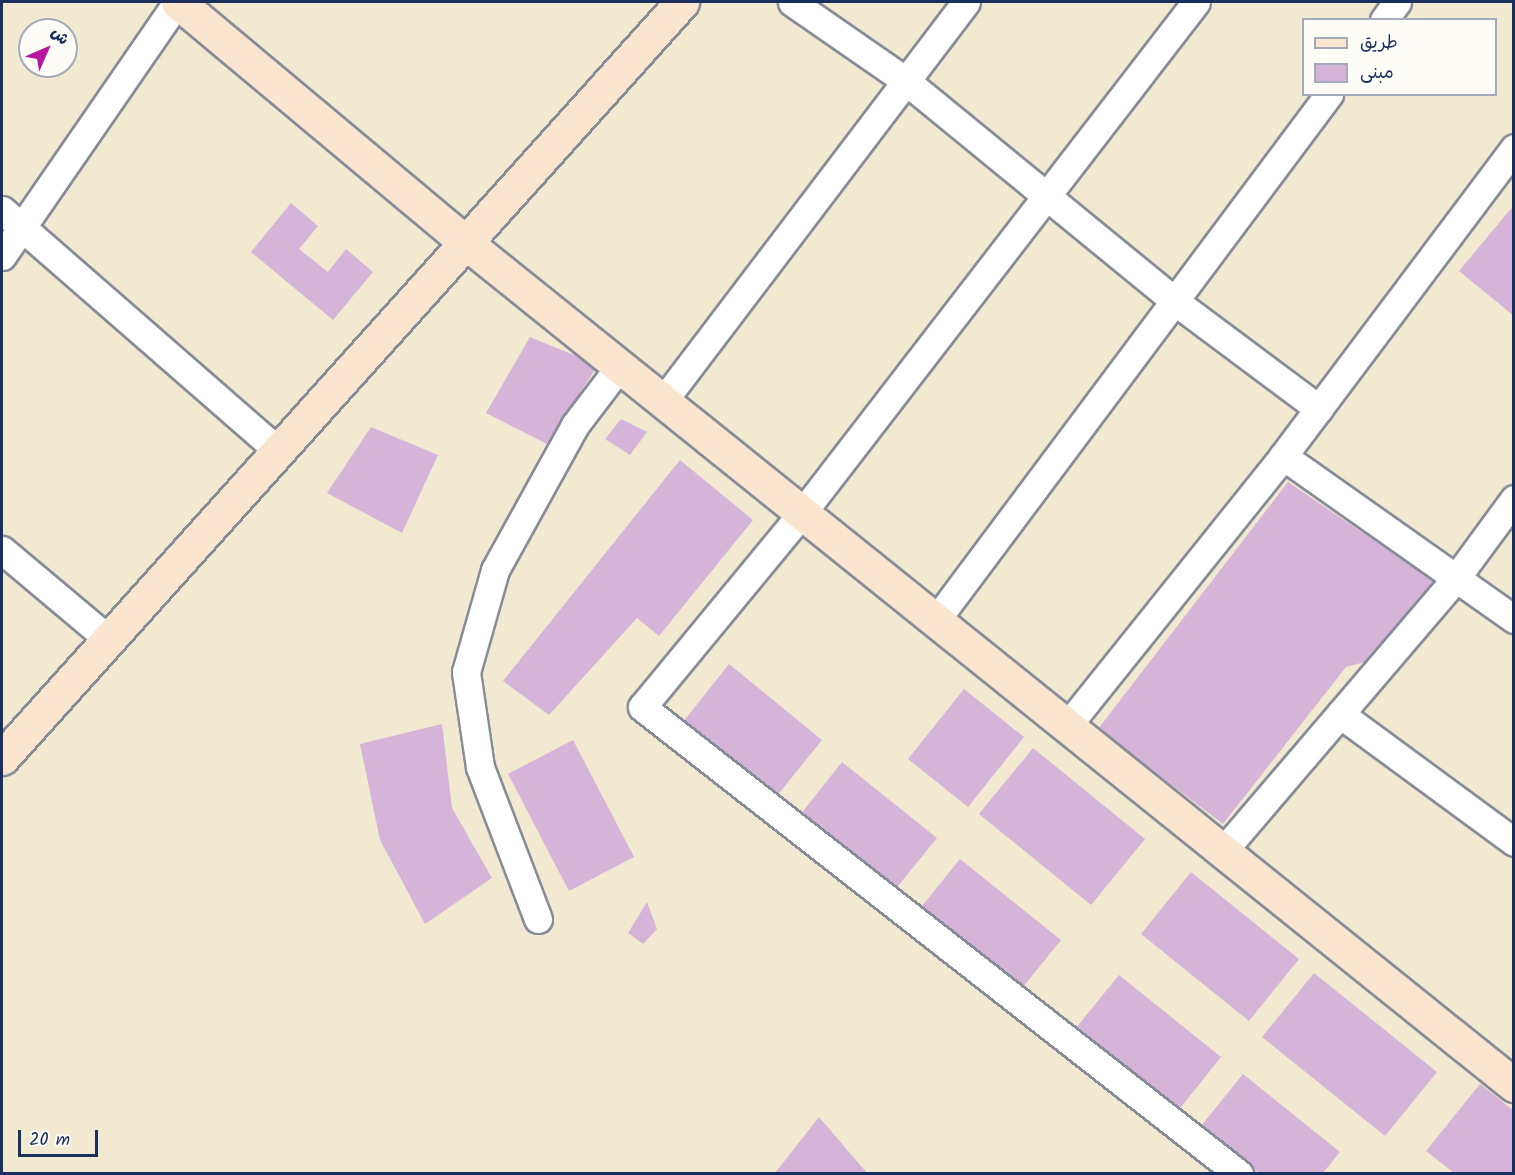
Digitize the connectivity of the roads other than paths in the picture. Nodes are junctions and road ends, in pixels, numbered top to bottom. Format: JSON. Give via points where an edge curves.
{"nodes":[{"id":1,"x":792,"y":2,"type":"edge"},
{"id":2,"x":966,"y":2,"type":"edge"},
{"id":3,"x":1196,"y":2,"type":"edge"},
{"id":4,"x":1397,"y":2,"type":"edge"},
{"id":5,"x":188,"y":5,"type":"edge"},
{"id":6,"x":670,"y":6,"type":"edge"},
{"id":7,"x":1385,"y":18,"type":"edge"},
{"id":8,"x":906,"y":81,"type":"junction"},
{"id":9,"x":1328,"y":96,"type":"edge"},
{"id":10,"x":1514,"y":148,"type":"edge"},
{"id":11,"x":1047,"y":196,"type":"junction"},
{"id":12,"x":2,"y":210,"type":"edge"},
{"id":13,"x":22,"y":227,"type":"junction"},
{"id":14,"x":465,"y":242,"type":"junction"},
{"id":15,"x":2,"y":256,"type":"edge"},
{"id":16,"x":1177,"y":303,"type":"junction"},
{"id":17,"x":620,"y":366,"type":"junction"},
{"id":18,"x":663,"y":401,"type":"junction"},
{"id":19,"x":1319,"y":409,"type":"junction"},
{"id":20,"x":277,"y":450,"type":"junction"},
{"id":21,"x":1283,"y":456,"type":"junction"},
{"id":22,"x":1514,"y":499,"type":"edge"},
{"id":23,"x":802,"y":513,"type":"junction"},
{"id":24,"x":2,"y":549,"type":"edge"},
{"id":25,"x":1456,"y":578,"type":"junction"},
{"id":26,"x":1514,"y":619,"type":"edge"},
{"id":27,"x":936,"y":620,"type":"junction"},
{"id":28,"x":108,"y":639,"type":"junction"},
{"id":29,"x":1340,"y":714,"type":"junction"},
{"id":30,"x":1067,"y":726,"type":"junction"},
{"id":31,"x":2,"y":758,"type":"edge"},
{"id":32,"x":1514,"y":842,"type":"edge"},
{"id":33,"x":1223,"y":851,"type":"junction"},
{"id":34,"x":538,"y":919,"type":"dead end"},
{"id":35,"x":1514,"y":1085,"type":"edge"},
{"id":36,"x":1239,"y":1173,"type":"edge"}],
"edges":[{"from":1,"to":8,"type":"street"},
{"from":2,"to":8,"type":"street"},
{"from":3,"to":11,"type":"street"},
{"from":4,"to":7,"type":"street"},
{"from":5,"to":13,"type":"street"},
{"from":5,"to":14,"type":"street"},
{"from":6,"to":14,"type":"street"},
{"from":8,"to":11,"type":"street"},
{"from":8,"to":18,"type":"street"},
{"from":9,"to":16,"type":"street"},
{"from":10,"to":19,"type":"street"},
{"from":11,"to":16,"type":"street"},
{"from":11,"to":23,"type":"street"},
{"from":12,"to":13,"type":"street"},
{"from":13,"to":15,"type":"street"},
{"from":13,"to":20,"type":"street"},
{"from":14,"to":17,"type":"street"},
{"from":14,"to":20,"type":"street"},
{"from":16,"to":19,"type":"street"},
{"from":16,"to":27,"type":"street"},
{"from":17,"to":18,"type":"street"},
{"from":17,"to":34,"type":"street","via":[[575,425],[495,570],[466,672],[480,767]]},
{"from":18,"to":23,"type":"street"},
{"from":19,"to":21,"type":"street"},
{"from":20,"to":28,"type":"street"},
{"from":21,"to":25,"type":"street"},
{"from":21,"to":30,"type":"street"},
{"from":22,"to":25,"type":"street"},
{"from":23,"to":27,"type":"street"},
{"from":23,"to":36,"type":"street","via":[[642,707]]},
{"from":24,"to":28,"type":"street"},
{"from":25,"to":26,"type":"street"},
{"from":25,"to":29,"type":"street"},
{"from":27,"to":30,"type":"street"},
{"from":28,"to":31,"type":"street"},
{"from":29,"to":32,"type":"street"},
{"from":29,"to":33,"type":"street"},
{"from":30,"to":33,"type":"street"},
{"from":33,"to":35,"type":"street"}]}
